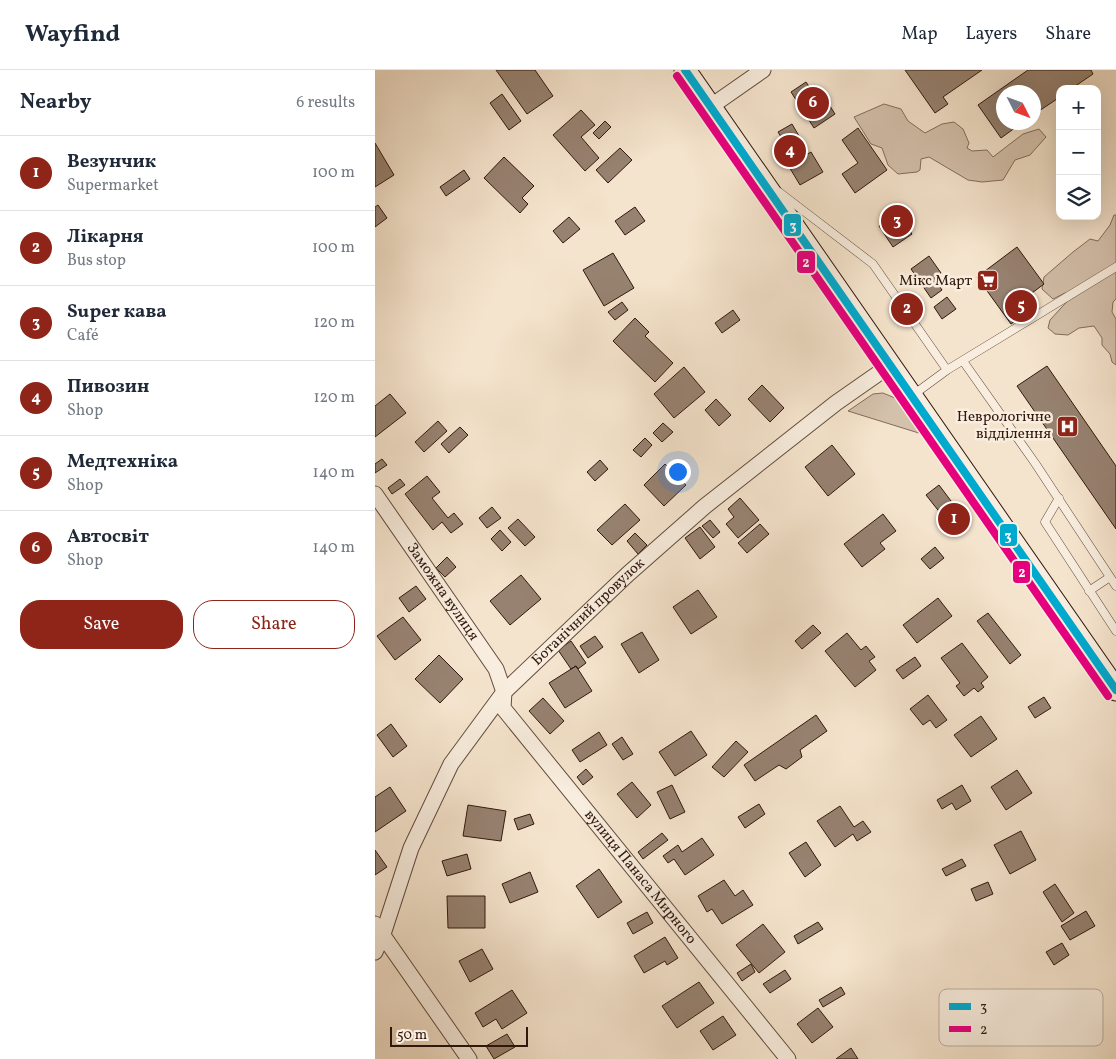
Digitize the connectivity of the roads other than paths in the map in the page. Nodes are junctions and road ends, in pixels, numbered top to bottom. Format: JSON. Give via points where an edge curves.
{"nodes":[{"id":1,"x":685,"y":70,"type":"edge"},
{"id":2,"x":763,"y":70,"type":"edge"},
{"id":3,"x":710,"y":107,"type":"junction"},
{"id":4,"x":758,"y":175,"type":"junction"},
{"id":5,"x":1116,"y":267,"type":"edge"},
{"id":6,"x":963,"y":361,"type":"junction"},
{"id":7,"x":889,"y":366,"type":"junction"},
{"id":8,"x":947,"y":370,"type":"junction"},
{"id":9,"x":911,"y":396,"type":"junction"},
{"id":10,"x":375,"y":494,"type":"edge"},
{"id":11,"x":1059,"y":498,"type":"junction"},
{"id":12,"x":1110,"y":577,"type":"junction"},
{"id":13,"x":1116,"y":586,"type":"edge"},
{"id":14,"x":1089,"y":591,"type":"junction"},
{"id":15,"x":1116,"y":631,"type":"edge"},
{"id":16,"x":1116,"y":690,"type":"edge"},
{"id":17,"x":504,"y":692,"type":"junction"},
{"id":18,"x":379,"y":929,"type":"edge"},
{"id":19,"x":375,"y":952,"type":"edge"},
{"id":20,"x":469,"y":1059,"type":"edge"},
{"id":21,"x":788,"y":1059,"type":"edge"}],
"edges":[{"from":1,"to":3,"type":"main road"},
{"from":2,"to":3,"type":"street"},
{"from":3,"to":4,"type":"main road"},
{"from":4,"to":7,"type":"main road"},
{"from":4,"to":8,"type":"lane","via":[[873,264]]},
{"from":5,"to":6,"type":"lane"},
{"from":6,"to":8,"type":"lane"},
{"from":6,"to":11,"type":"lane"},
{"from":7,"to":9,"type":"main road"},
{"from":7,"to":17,"type":"street","name":"Ботанічний провулок","via":[[836,403],[704,507]]},
{"from":8,"to":9,"type":"lane"},
{"from":9,"to":16,"type":"main road"},
{"from":10,"to":17,"type":"street","name":"Заможна вулиця","via":[[496,669]]},
{"from":11,"to":12,"type":"lane"},
{"from":11,"to":14,"type":"lane","via":[[1045,522]]},
{"from":12,"to":13,"type":"lane"},
{"from":12,"to":14,"type":"lane"},
{"from":14,"to":15,"type":"lane"},
{"from":17,"to":18,"type":"street","name":"Ботанічний провулок","via":[[451,764],[411,848]]},
{"from":17,"to":21,"type":"street","name":"вулиця Панаса Мирного","via":[[503,708]]},
{"from":18,"to":19,"type":"street","name":"Ботанічний провулок"},
{"from":18,"to":20,"type":"street"}]}
